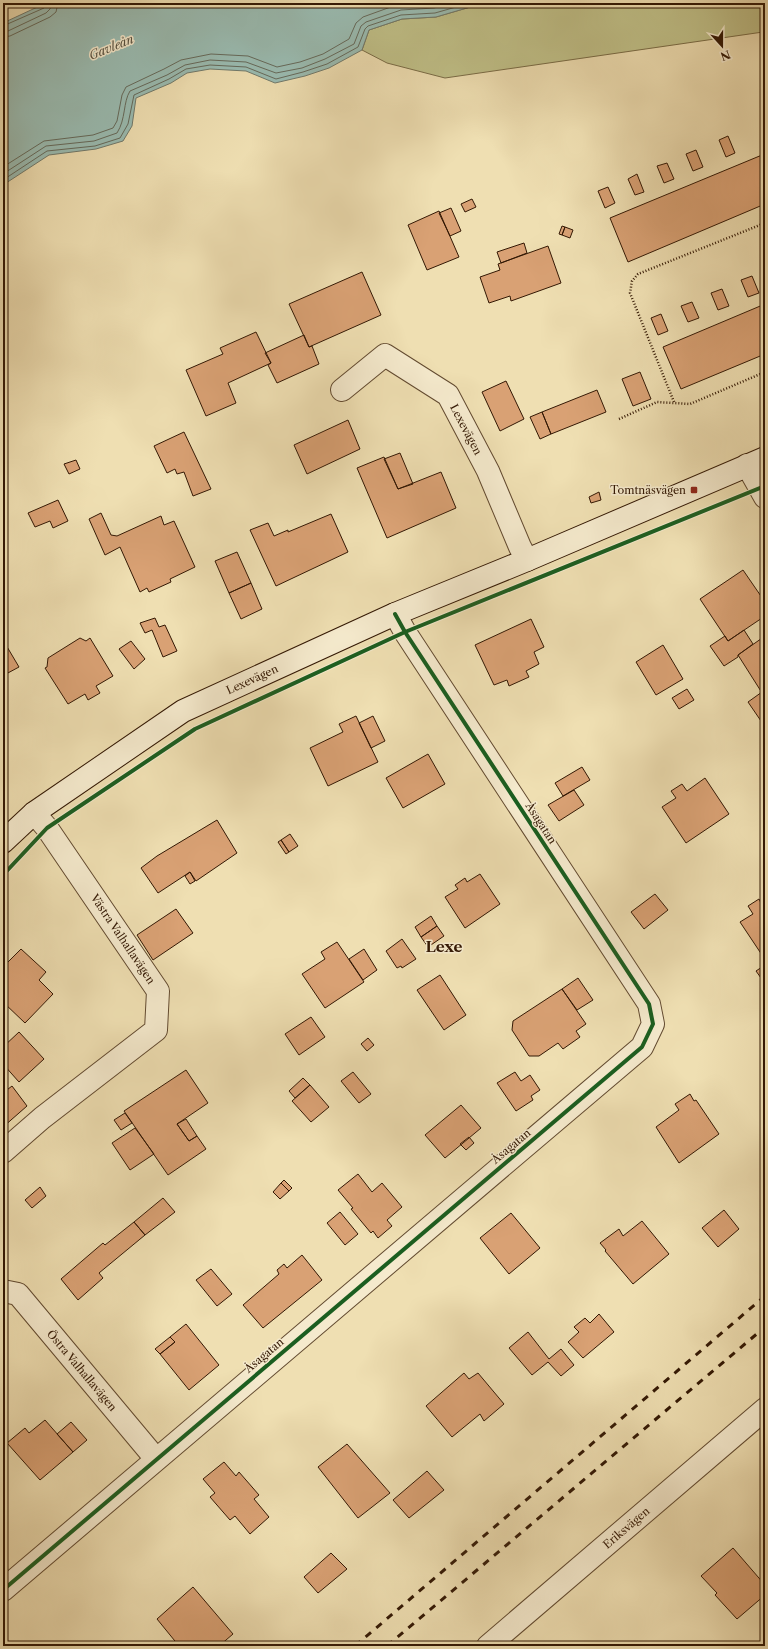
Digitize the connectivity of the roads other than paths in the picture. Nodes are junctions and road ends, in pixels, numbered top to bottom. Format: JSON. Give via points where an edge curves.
{"nodes":[{"id":1,"x":342,"y":390,"type":"dead end"},
{"id":2,"x":756,"y":462,"type":"edge"},
{"id":3,"x":765,"y":497,"type":"edge"},
{"id":4,"x":527,"y":560,"type":"junction"},
{"id":5,"x":395,"y":614,"type":"junction"},
{"id":6,"x":34,"y":813,"type":"junction"},
{"id":7,"x":3,"y":842,"type":"edge"},
{"id":8,"x":3,"y":1152,"type":"edge"},
{"id":9,"x":3,"y":1291,"type":"edge"},
{"id":10,"x":765,"y":1409,"type":"edge"},
{"id":11,"x":156,"y":1459,"type":"junction"},
{"id":12,"x":3,"y":1590,"type":"edge"},
{"id":13,"x":488,"y":1646,"type":"edge"}],
"edges":[{"from":1,"to":4,"type":"street","name":"Lexevägen","via":[[385,356],[448,395],[488,471]]},
{"from":2,"to":3,"type":"street"},
{"from":2,"to":4,"type":"street","name":"Lexevägen"},
{"from":4,"to":5,"type":"street","name":"Lexevägen"},
{"from":5,"to":6,"type":"street","name":"Lexevägen","via":[[183,711]]},
{"from":5,"to":11,"type":"street","name":"Åsagatan","via":[[649,1004],[653,1024],[642,1046]]},
{"from":6,"to":7,"type":"street","name":"Lexevägen"},
{"from":6,"to":8,"type":"street","name":"Västra Valhallavägen","via":[[47,828],[158,991],[156,1030],[42,1118]]},
{"from":9,"to":11,"type":"street","name":"Östra Valhallavägen","via":[[18,1294]]},
{"from":10,"to":13,"type":"street","name":"Eriksvägen"},
{"from":11,"to":12,"type":"street","name":"Åsagatan"}]}
